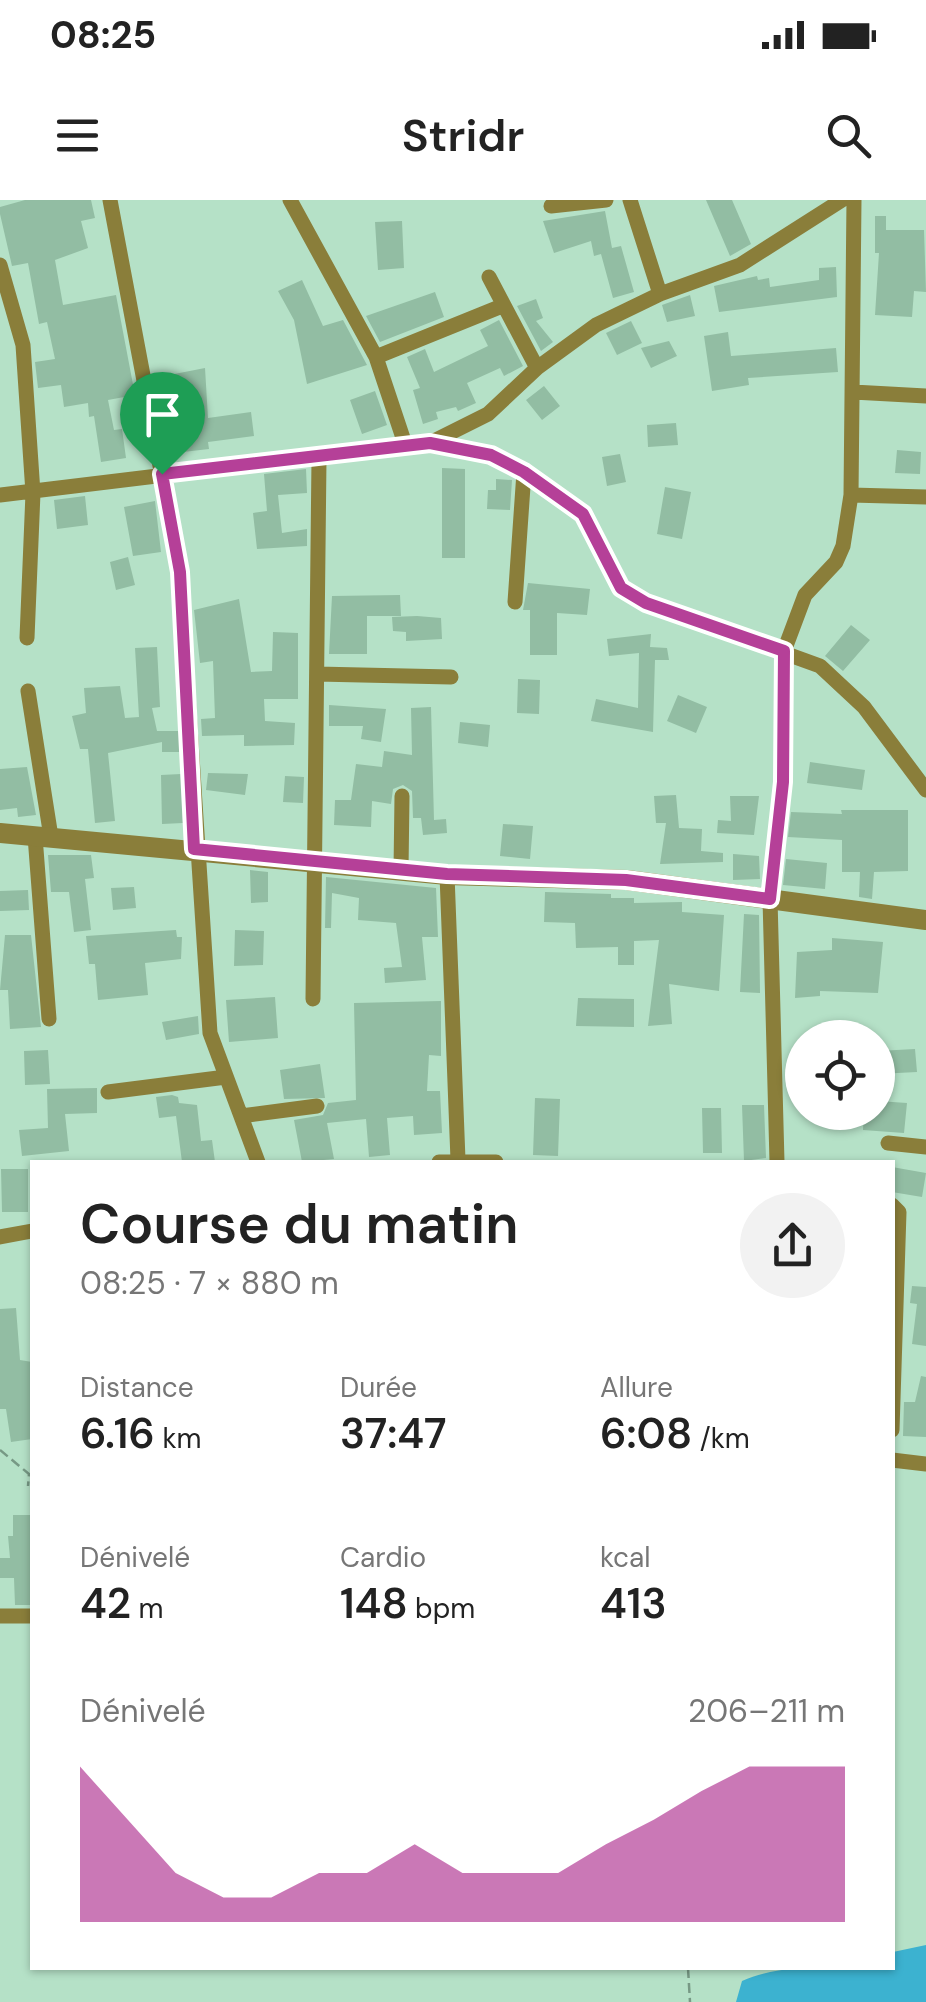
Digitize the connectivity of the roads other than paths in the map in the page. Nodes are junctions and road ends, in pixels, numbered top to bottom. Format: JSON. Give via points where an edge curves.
{"nodes":[{"id":1,"x":110,"y":200,"type":"edge"},
{"id":2,"x":290,"y":200,"type":"edge"},
{"id":3,"x":606,"y":200,"type":"edge"},
{"id":4,"x":630,"y":200,"type":"edge"},
{"id":5,"x":842,"y":200,"type":"edge"},
{"id":6,"x":854,"y":200,"type":"edge"},
{"id":7,"x":552,"y":206,"type":"dead end"},
{"id":8,"x":0,"y":265,"type":"edge"},
{"id":9,"x":490,"y":277,"type":"dead end"},
{"id":10,"x":660,"y":294,"type":"junction"},
{"id":11,"x":502,"y":306,"type":"junction"},
{"id":12,"x":376,"y":358,"type":"junction"},
{"id":13,"x":537,"y":368,"type":"junction"},
{"id":14,"x":853,"y":392,"type":"junction"},
{"id":15,"x":926,"y":396,"type":"edge"},
{"id":16,"x":430,"y":443,"type":"junction"},
{"id":17,"x":406,"y":446,"type":"junction"},
{"id":18,"x":319,"y":459,"type":"junction"},
{"id":19,"x":524,"y":472,"type":"junction"},
{"id":20,"x":162,"y":474,"type":"junction"},
{"id":21,"x":33,"y":493,"type":"junction"},
{"id":22,"x":0,"y":495,"type":"edge"},
{"id":23,"x":851,"y":495,"type":"junction"},
{"id":24,"x":926,"y":497,"type":"edge"},
{"id":25,"x":515,"y":602,"type":"dead end"},
{"id":26,"x":27,"y":638,"type":"dead end"},
{"id":27,"x":784,"y":651,"type":"junction"},
{"id":28,"x":317,"y":674,"type":"junction"},
{"id":29,"x":451,"y":677,"type":"dead end"},
{"id":30,"x":28,"y":691,"type":"dead end"},
{"id":31,"x":926,"y":790,"type":"edge"},
{"id":32,"x":402,"y":796,"type":"dead end"},
{"id":33,"x":0,"y":833,"type":"edge"},
{"id":34,"x":43,"y":836,"type":"junction"},
{"id":35,"x":194,"y":849,"type":"junction"},
{"id":36,"x":312,"y":862,"type":"junction"},
{"id":37,"x":401,"y":870,"type":"junction"},
{"id":38,"x":447,"y":874,"type":"junction"},
{"id":39,"x":770,"y":899,"type":"junction"},
{"id":40,"x":926,"y":920,"type":"edge"},
{"id":41,"x":313,"y":998,"type":"dead end"},
{"id":42,"x":48,"y":1019,"type":"dead end"},
{"id":43,"x":226,"y":1077,"type":"junction"},
{"id":44,"x":108,"y":1092,"type":"dead end"},
{"id":45,"x":317,"y":1106,"type":"dead end"},
{"id":46,"x":240,"y":1116,"type":"junction"},
{"id":47,"x":888,"y":1143,"type":"dead end"},
{"id":48,"x":926,"y":1147,"type":"edge"},
{"id":49,"x":257,"y":1160,"type":"edge"},
{"id":50,"x":458,"y":1160,"type":"edge"},
{"id":51,"x":778,"y":1160,"type":"edge"},
{"id":52,"x":895,"y":1208,"type":"edge"},
{"id":53,"x":30,"y":1232,"type":"edge"},
{"id":54,"x":0,"y":1237,"type":"edge"},
{"id":55,"x":895,"y":1348,"type":"edge"},
{"id":56,"x":895,"y":1460,"type":"edge"},
{"id":57,"x":926,"y":1464,"type":"edge"},
{"id":58,"x":0,"y":1616,"type":"edge"},
{"id":59,"x":30,"y":1616,"type":"edge"}],
"edges":[{"from":1,"to":20,"type":"street"},
{"from":2,"to":12,"type":"street"},
{"from":3,"to":7,"type":"street"},
{"from":4,"to":10,"type":"street"},
{"from":5,"to":10,"type":"street","via":[[740,264]]},
{"from":6,"to":14,"type":"street"},
{"from":8,"to":21,"type":"street","via":[[23,344]]},
{"from":9,"to":11,"type":"street"},
{"from":10,"to":13,"type":"street","via":[[596,325]]},
{"from":11,"to":12,"type":"street"},
{"from":11,"to":13,"type":"street"},
{"from":12,"to":17,"type":"street"},
{"from":13,"to":16,"type":"street","via":[[488,414]]},
{"from":14,"to":15,"type":"street"},
{"from":14,"to":23,"type":"street"},
{"from":16,"to":17,"type":"street"},
{"from":16,"to":19,"type":"street","via":[[491,455]]},
{"from":17,"to":18,"type":"street"},
{"from":18,"to":20,"type":"street"},
{"from":18,"to":28,"type":"street"},
{"from":19,"to":25,"type":"street"},
{"from":19,"to":27,"type":"street","via":[[583,514],[621,588]]},
{"from":20,"to":21,"type":"street"},
{"from":20,"to":35,"type":"street","via":[[180,572]]},
{"from":21,"to":22,"type":"street"},
{"from":21,"to":26,"type":"street"},
{"from":23,"to":24,"type":"street"},
{"from":23,"to":27,"type":"street","via":[[843,546],[806,595]]},
{"from":27,"to":31,"type":"street","via":[[820,666],[864,706]]},
{"from":27,"to":39,"type":"street","via":[[783,782]]},
{"from":28,"to":29,"type":"street"},
{"from":28,"to":36,"type":"street"},
{"from":30,"to":34,"type":"street"},
{"from":32,"to":37,"type":"street"},
{"from":33,"to":34,"type":"street"},
{"from":34,"to":35,"type":"street"},
{"from":34,"to":42,"type":"street"},
{"from":35,"to":36,"type":"street"},
{"from":35,"to":43,"type":"street","via":[[210,1032]]},
{"from":36,"to":37,"type":"street"},
{"from":36,"to":41,"type":"street"},
{"from":37,"to":38,"type":"street"},
{"from":38,"to":39,"type":"street","via":[[626,880]]},
{"from":38,"to":50,"type":"street"},
{"from":39,"to":40,"type":"street"},
{"from":39,"to":51,"type":"street"},
{"from":43,"to":44,"type":"street"},
{"from":43,"to":46,"type":"street"},
{"from":45,"to":46,"type":"street"},
{"from":46,"to":49,"type":"street"},
{"from":47,"to":48,"type":"street"},
{"from":52,"to":55,"type":"street"},
{"from":53,"to":54,"type":"street"},
{"from":56,"to":57,"type":"street"},
{"from":58,"to":59,"type":"street"}]}
